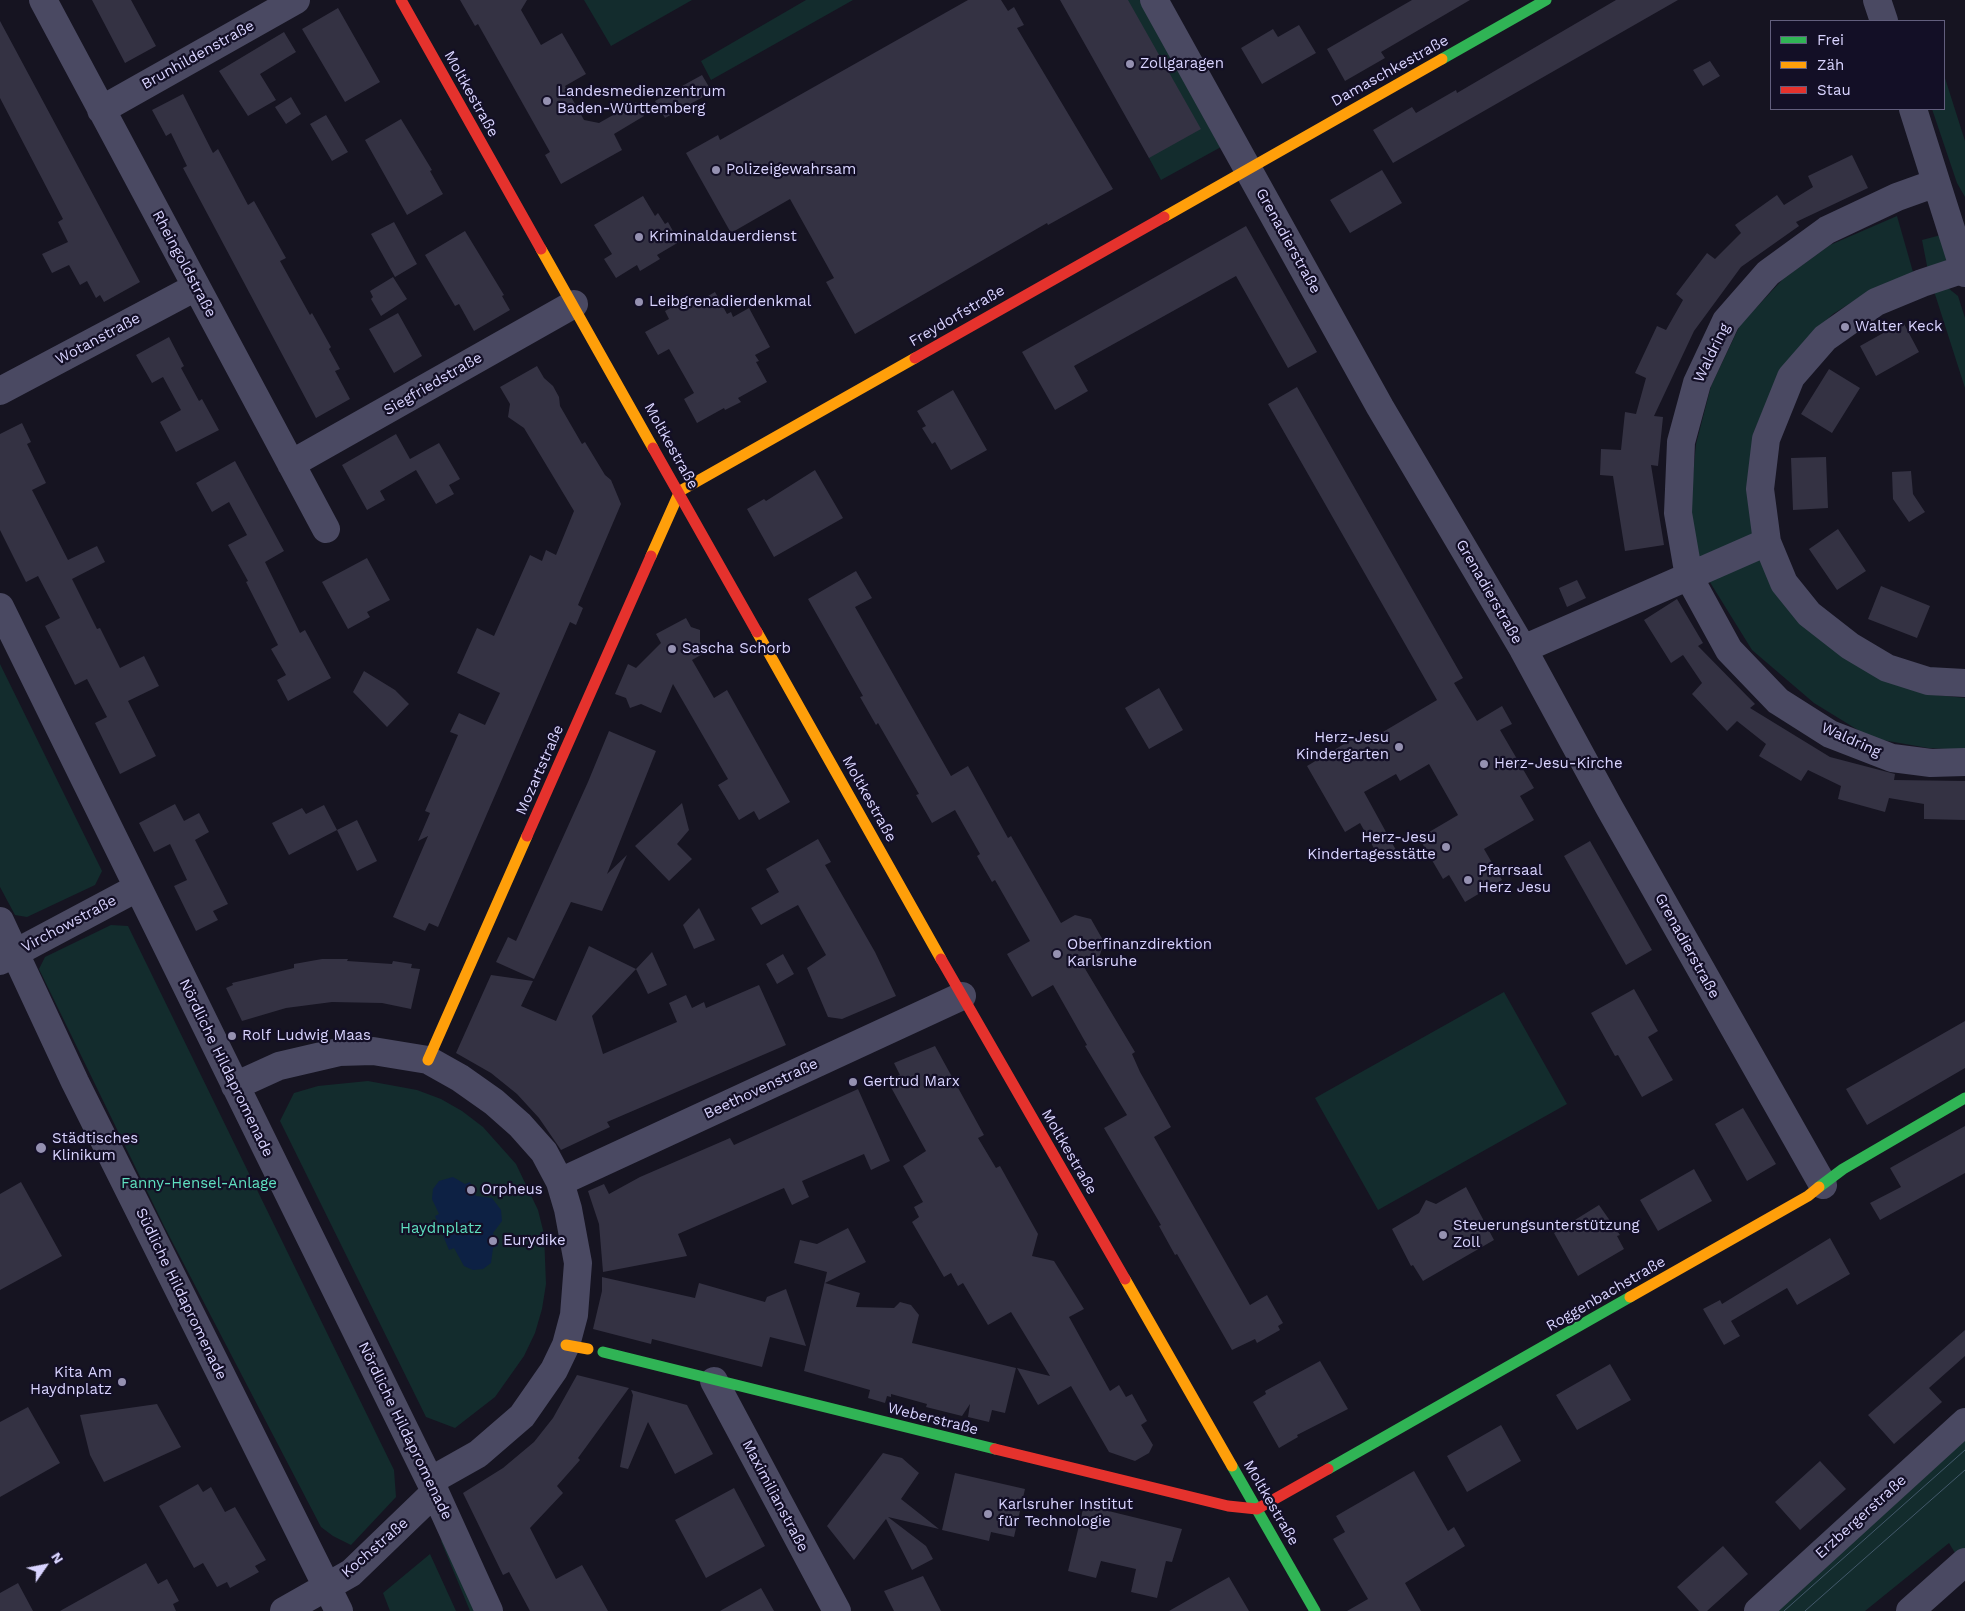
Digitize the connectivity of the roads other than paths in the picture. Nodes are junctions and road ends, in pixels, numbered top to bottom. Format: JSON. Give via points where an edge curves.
{"nodes":[{"id":1,"x":43,"y":0,"type":"edge"},
{"id":2,"x":296,"y":0,"type":"edge"},
{"id":3,"x":401,"y":0,"type":"edge"},
{"id":4,"x":1154,"y":0,"type":"edge"},
{"id":5,"x":1546,"y":0,"type":"edge"},
{"id":6,"x":1877,"y":0,"type":"edge"},
{"id":7,"x":1884,"y":20,"type":"edge"},
{"id":8,"x":101,"y":110,"type":"junction"},
{"id":9,"x":1913,"y":110,"type":"edge"},
{"id":10,"x":1249,"y":168,"type":"junction"},
{"id":11,"x":1936,"y":184,"type":"junction"},
{"id":12,"x":1958,"y":222,"type":"edge"},
{"id":13,"x":1964,"y":271,"type":"edge"},
{"id":14,"x":196,"y":287,"type":"junction"},
{"id":15,"x":574,"y":304,"type":"junction"},
{"id":16,"x":0,"y":392,"type":"edge"},
{"id":17,"x":291,"y":464,"type":"junction"},
{"id":18,"x":680,"y":491,"type":"junction"},
{"id":19,"x":326,"y":529,"type":"dead end"},
{"id":20,"x":1767,"y":542,"type":"junction"},
{"id":21,"x":1689,"y":576,"type":"junction"},
{"id":22,"x":0,"y":607,"type":"edge"},
{"id":23,"x":1523,"y":649,"type":"junction"},
{"id":24,"x":1965,"y":684,"type":"edge"},
{"id":25,"x":1965,"y":762,"type":"edge"},
{"id":26,"x":138,"y":888,"type":"junction"},
{"id":27,"x":0,"y":921,"type":"edge"},
{"id":28,"x":8,"y":957,"type":"edge"},
{"id":29,"x":962,"y":996,"type":"junction"},
{"id":30,"x":428,"y":1060,"type":"junction"},
{"id":31,"x":235,"y":1086,"type":"junction"},
{"id":32,"x":1965,"y":1098,"type":"edge"},
{"id":33,"x":560,"y":1182,"type":"junction"},
{"id":34,"x":1823,"y":1185,"type":"junction"},
{"id":35,"x":603,"y":1352,"type":"dead end"},
{"id":36,"x":714,"y":1381,"type":"junction"},
{"id":37,"x":1965,"y":1422,"type":"edge"},
{"id":38,"x":432,"y":1487,"type":"junction"},
{"id":39,"x":1257,"y":1509,"type":"junction"},
{"id":40,"x":1965,"y":1562,"type":"edge"},
{"id":41,"x":328,"y":1586,"type":"junction"},
{"id":42,"x":284,"y":1611,"type":"edge"},
{"id":43,"x":339,"y":1611,"type":"edge"},
{"id":44,"x":489,"y":1611,"type":"edge"},
{"id":45,"x":837,"y":1611,"type":"edge"},
{"id":46,"x":1315,"y":1611,"type":"edge"},
{"id":47,"x":1758,"y":1611,"type":"edge"},
{"id":48,"x":1910,"y":1611,"type":"edge"}],
"edges":[{"from":1,"to":8,"type":"street","name":"Rheingoldstraße"},
{"from":2,"to":8,"type":"street","name":"Brunhildenstraße"},
{"from":3,"to":15,"type":"street","name":"Moltkestraße"},
{"from":4,"to":10,"type":"street","name":"Grenadierstraße"},
{"from":5,"to":10,"type":"street","name":"Damaschkestraße"},
{"from":6,"to":7,"type":"street"},
{"from":8,"to":14,"type":"street","name":"Rheingoldstraße"},
{"from":9,"to":11,"type":"street"},
{"from":10,"to":18,"type":"street","name":"Freydorfstraße"},
{"from":10,"to":23,"type":"street","name":"Grenadierstraße","via":[[1380,407]]},
{"from":11,"to":12,"type":"street"},
{"from":11,"to":21,"type":"street","name":"Waldring","via":[[1897,197],[1827,230],[1768,273],[1726,321],[1697,382],[1681,442],[1678,513]]},
{"from":12,"to":13,"type":"street"},
{"from":13,"to":20,"type":"street","via":[[1922,283],[1876,302],[1825,338],[1792,377],[1766,439],[1760,490]]},
{"from":14,"to":16,"type":"street","name":"Wotanstraße"},
{"from":14,"to":17,"type":"street","name":"Rheingoldstraße"},
{"from":15,"to":17,"type":"street","name":"Siegfriedstraße"},
{"from":15,"to":18,"type":"street","name":"Moltkestraße"},
{"from":17,"to":19,"type":"street","name":"Rheingoldstraße"},
{"from":18,"to":29,"type":"street","name":"Moltkestraße"},
{"from":18,"to":30,"type":"street","name":"Mozartstraße"},
{"from":20,"to":21,"type":"street"},
{"from":20,"to":24,"type":"street","via":[[1784,583],[1809,614],[1850,646],[1887,668],[1928,681]]},
{"from":21,"to":23,"type":"street"},
{"from":21,"to":25,"type":"street","name":"Waldring","via":[[1729,650],[1778,700],[1830,734],[1892,758],[1931,763]]},
{"from":22,"to":26,"type":"street","name":"Nördliche Hildapromenade"},
{"from":23,"to":34,"type":"street","name":"Grenadierstraße","via":[[1623,833]]},
{"from":26,"to":28,"type":"street","name":"Virchowstraße"},
{"from":26,"to":31,"type":"street","name":"Nördliche Hildapromenade"},
{"from":27,"to":28,"type":"street","name":"Südliche Hildapromenade"},
{"from":28,"to":41,"type":"street","name":"Südliche Hildapromenade","via":[[75,1082]]},
{"from":29,"to":33,"type":"street","name":"Beethovenstraße"},
{"from":29,"to":39,"type":"street","name":"Moltkestraße"},
{"from":30,"to":31,"type":"street","via":[[373,1051],[339,1052],[279,1066]]},
{"from":30,"to":33,"type":"street","via":[[494,1102],[520,1125],[544,1152]]},
{"from":31,"to":38,"type":"street","name":"Nördliche Hildapromenade"},
{"from":32,"to":34,"type":"street","name":"Roggenbachstraße","via":[[1843,1169]]},
{"from":33,"to":38,"type":"street","via":[[578,1264],[574,1315],[577,1347],[554,1370],[522,1416],[478,1454]]},
{"from":34,"to":39,"type":"street","name":"Roggenbachstraße"},
{"from":35,"to":36,"type":"street","name":"Weberstraße"},
{"from":36,"to":39,"type":"street","name":"Weberstraße","via":[[1228,1506]]},
{"from":36,"to":45,"type":"street","name":"Maximilianstraße"},
{"from":37,"to":47,"type":"street","name":"Erzbergerstraße"},
{"from":38,"to":41,"type":"street","name":"Kochstraße","via":[[351,1573]]},
{"from":38,"to":44,"type":"street","name":"Nördliche Hildapromenade"},
{"from":39,"to":46,"type":"street","name":"Moltkestraße"},
{"from":40,"to":48,"type":"street"},
{"from":41,"to":42,"type":"street","name":"Kochstraße"},
{"from":41,"to":43,"type":"street","name":"Südliche Hildapromenade"}]}
